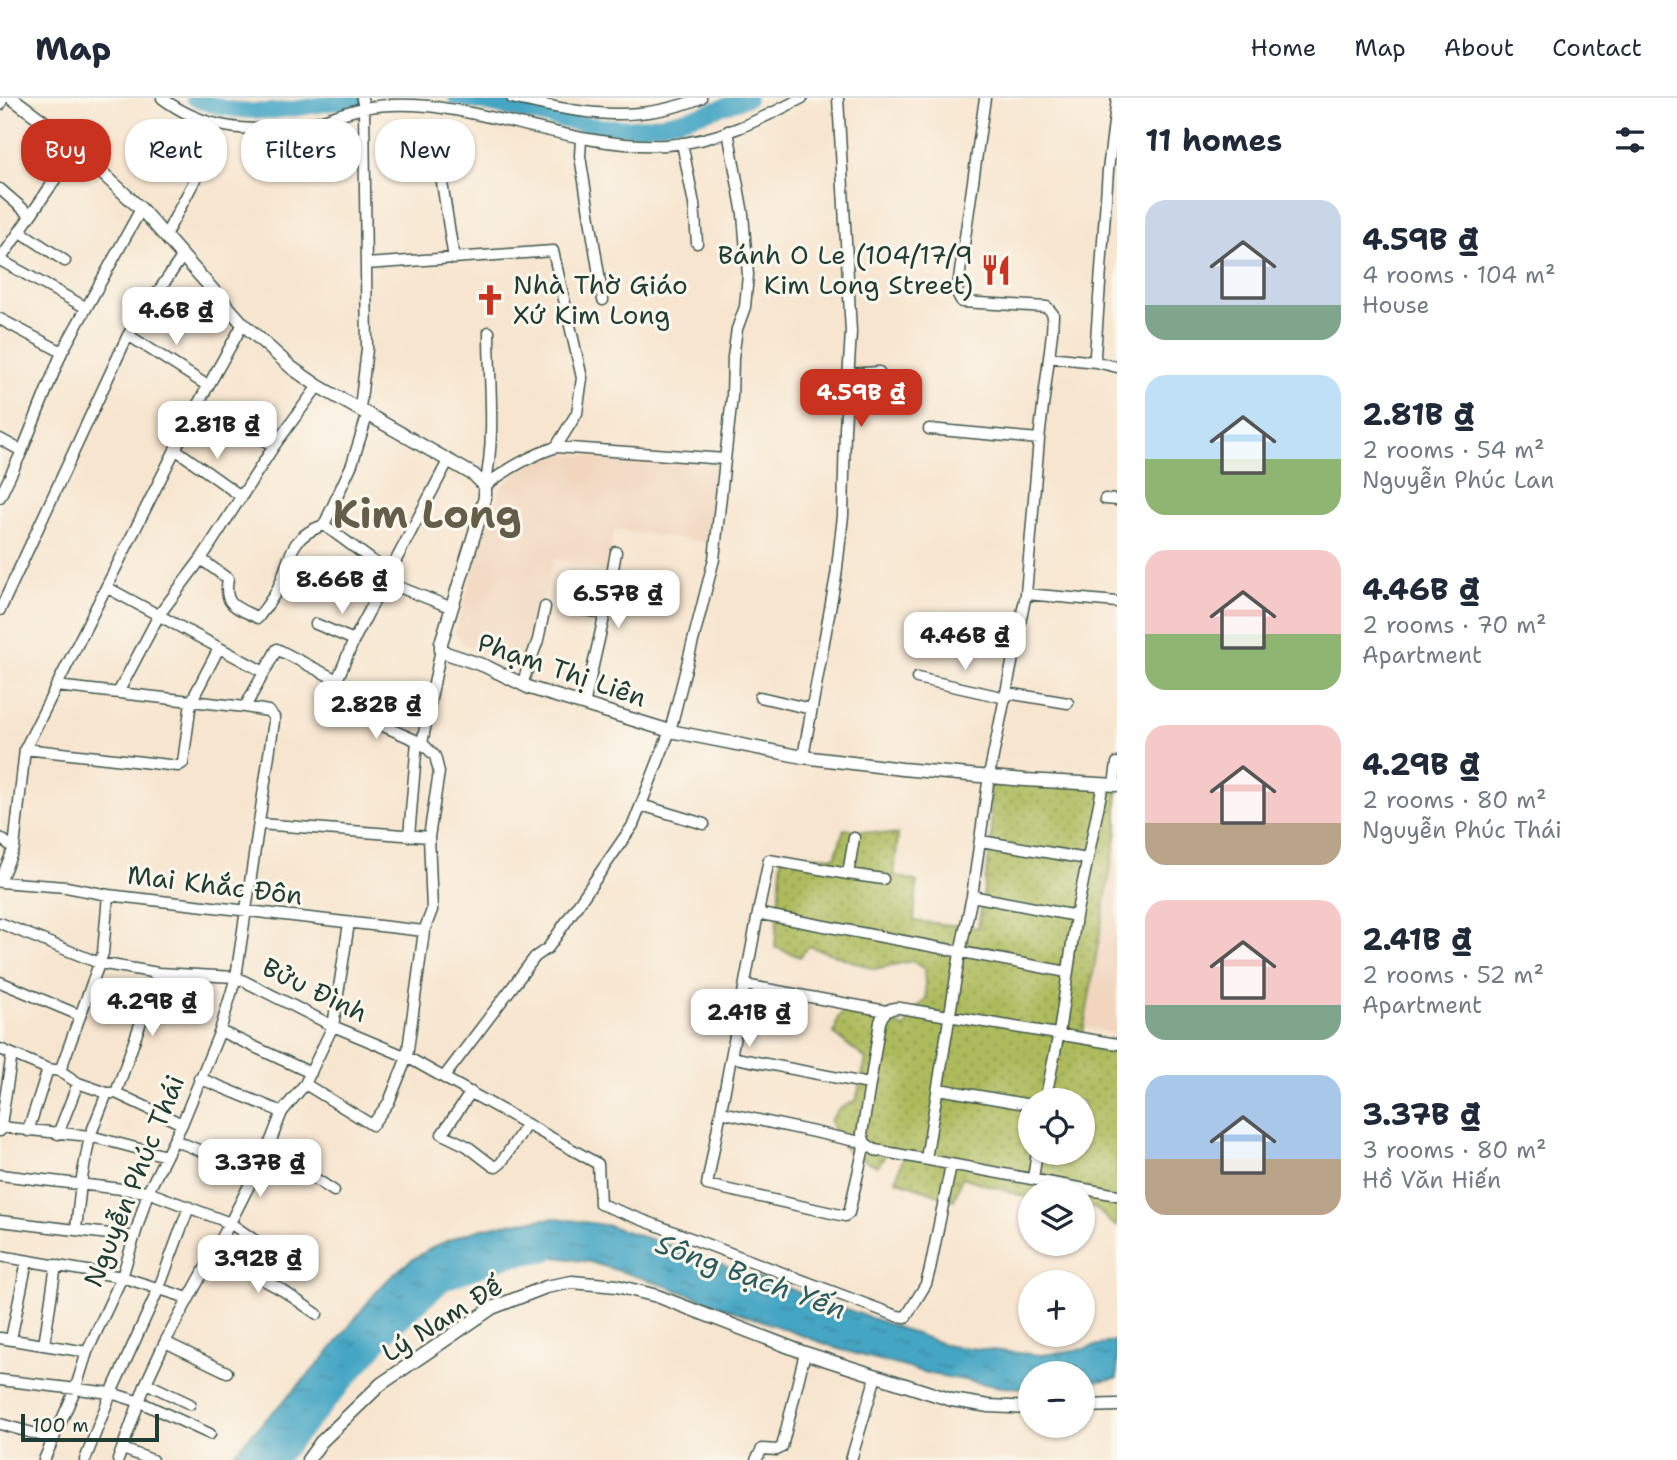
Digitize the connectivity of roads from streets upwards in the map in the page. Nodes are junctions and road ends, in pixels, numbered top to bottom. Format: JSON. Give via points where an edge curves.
{"nodes":[{"id":1,"x":4,"y":98,"type":"edge"},
{"id":2,"x":12,"y":98,"type":"edge"},
{"id":3,"x":162,"y":98,"type":"edge"},
{"id":4,"x":512,"y":98,"type":"edge"},
{"id":5,"x":701,"y":98,"type":"edge"},
{"id":6,"x":802,"y":98,"type":"edge"},
{"id":7,"x":838,"y":98,"type":"edge"},
{"id":8,"x":985,"y":98,"type":"edge"},
{"id":9,"x":1116,"y":98,"type":"edge"},
{"id":10,"x":363,"y":103,"type":"edge"},
{"id":11,"x":0,"y":105,"type":"edge"},
{"id":12,"x":38,"y":119,"type":"edge"},
{"id":13,"x":728,"y":131,"type":"junction"},
{"id":14,"x":581,"y":139,"type":"junction"},
{"id":15,"x":682,"y":143,"type":"junction"},
{"id":16,"x":1113,"y":171,"type":"edge"},
{"id":17,"x":111,"y":181,"type":"edge"},
{"id":18,"x":53,"y":182,"type":"edge"},
{"id":19,"x":194,"y":182,"type":"edge"},
{"id":20,"x":442,"y":182,"type":"edge"},
{"id":21,"x":0,"y":189,"type":"edge"},
{"id":22,"x":141,"y":209,"type":"junction"},
{"id":23,"x":30,"y":215,"type":"junction"},
{"id":24,"x":21,"y":232,"type":"junction"},
{"id":25,"x":165,"y":236,"type":"junction"},
{"id":26,"x":697,"y":243,"type":"dead end"},
{"id":27,"x":182,"y":257,"type":"junction"},
{"id":28,"x":454,"y":259,"type":"junction"},
{"id":29,"x":0,"y":260,"type":"edge"},
{"id":30,"x":65,"y":261,"type":"dead end"},
{"id":31,"x":366,"y":264,"type":"junction"},
{"id":32,"x":603,"y":300,"type":"dead end"},
{"id":33,"x":85,"y":307,"type":"junction"},
{"id":34,"x":0,"y":319,"type":"edge"},
{"id":35,"x":243,"y":324,"type":"junction"},
{"id":36,"x":489,"y":332,"type":"dead end"},
{"id":37,"x":128,"y":335,"type":"junction"},
{"id":38,"x":62,"y":352,"type":"junction"},
{"id":39,"x":1049,"y":357,"type":"junction"},
{"id":40,"x":1096,"y":362,"type":"junction"},
{"id":41,"x":1117,"y":367,"type":"edge"},
{"id":42,"x":879,"y":372,"type":"dead end"},
{"id":43,"x":848,"y":374,"type":"junction"},
{"id":44,"x":208,"y":386,"type":"junction"},
{"id":45,"x":318,"y":386,"type":"junction"},
{"id":46,"x":364,"y":411,"type":"junction"},
{"id":47,"x":237,"y":425,"type":"dead end"},
{"id":48,"x":929,"y":429,"type":"dead end"},
{"id":49,"x":0,"y":439,"type":"edge"},
{"id":50,"x":1039,"y":439,"type":"junction"},
{"id":51,"x":274,"y":446,"type":"junction"},
{"id":52,"x":556,"y":447,"type":"junction"},
{"id":53,"x":175,"y":449,"type":"junction"},
{"id":54,"x":22,"y":452,"type":"junction"},
{"id":55,"x":725,"y":458,"type":"junction"},
{"id":56,"x":448,"y":461,"type":"junction"},
{"id":57,"x":485,"y":486,"type":"junction"},
{"id":58,"x":0,"y":497,"type":"edge"},
{"id":59,"x":242,"y":497,"type":"junction"},
{"id":60,"x":324,"y":525,"type":"junction"},
{"id":61,"x":616,"y":552,"type":"dead end"},
{"id":62,"x":201,"y":559,"type":"junction"},
{"id":63,"x":387,"y":577,"type":"junction"},
{"id":64,"x":106,"y":587,"type":"junction"},
{"id":65,"x":1026,"y":594,"type":"junction"},
{"id":66,"x":1117,"y":602,"type":"edge"},
{"id":67,"x":1,"y":605,"type":"edge"},
{"id":68,"x":450,"y":607,"type":"junction"},
{"id":69,"x":545,"y":607,"type":"dead end"},
{"id":70,"x":564,"y":607,"type":"dead end"},
{"id":71,"x":605,"y":613,"type":"junction"},
{"id":72,"x":159,"y":615,"type":"junction"},
{"id":73,"x":932,"y":617,"type":"dead end"},
{"id":74,"x":316,"y":624,"type":"dead end"},
{"id":75,"x":1020,"y":634,"type":"junction"},
{"id":76,"x":354,"y":640,"type":"junction"},
{"id":77,"x":219,"y":648,"type":"junction"},
{"id":78,"x":441,"y":649,"type":"junction"},
{"id":79,"x":264,"y":672,"type":"junction"},
{"id":80,"x":917,"y":677,"type":"dead end"},
{"id":81,"x":337,"y":680,"type":"junction"},
{"id":82,"x":522,"y":684,"type":"junction"},
{"id":83,"x":55,"y":686,"type":"junction"},
{"id":84,"x":118,"y":693,"type":"junction"},
{"id":85,"x":1007,"y":696,"type":"junction"},
{"id":86,"x":760,"y":697,"type":"dead end"},
{"id":87,"x":191,"y":702,"type":"junction"},
{"id":88,"x":1068,"y":703,"type":"dead end"},
{"id":89,"x":584,"y":705,"type":"junction"},
{"id":90,"x":245,"y":707,"type":"junction"},
{"id":91,"x":811,"y":709,"type":"junction"},
{"id":92,"x":670,"y":731,"type":"junction"},
{"id":93,"x":419,"y":742,"type":"junction"},
{"id":94,"x":25,"y":749,"type":"junction"},
{"id":95,"x":803,"y":757,"type":"junction"},
{"id":96,"x":1117,"y":763,"type":"edge"},
{"id":97,"x":989,"y":776,"type":"junction"},
{"id":98,"x":1111,"y":785,"type":"edge"},
{"id":99,"x":641,"y":805,"type":"junction"},
{"id":100,"x":260,"y":824,"type":"junction"},
{"id":101,"x":704,"y":824,"type":"dead end"},
{"id":102,"x":409,"y":836,"type":"junction"},
{"id":103,"x":429,"y":837,"type":"junction"},
{"id":104,"x":0,"y":838,"type":"edge"},
{"id":105,"x":854,"y":838,"type":"dead end"},
{"id":106,"x":981,"y":841,"type":"junction"},
{"id":107,"x":14,"y":848,"type":"junction"},
{"id":108,"x":1087,"y":859,"type":"junction"},
{"id":109,"x":848,"y":874,"type":"junction"},
{"id":110,"x":883,"y":879,"type":"dead end"},
{"id":111,"x":0,"y":882,"type":"edge"},
{"id":112,"x":108,"y":895,"type":"junction"},
{"id":113,"x":972,"y":896,"type":"junction"},
{"id":114,"x":759,"y":908,"type":"junction"},
{"id":115,"x":246,"y":912,"type":"junction"},
{"id":116,"x":1076,"y":916,"type":"junction"},
{"id":117,"x":0,"y":923,"type":"edge"},
{"id":118,"x":349,"y":923,"type":"junction"},
{"id":119,"x":424,"y":931,"type":"junction"},
{"id":120,"x":960,"y":953,"type":"junction"},
{"id":121,"x":99,"y":963,"type":"junction"},
{"id":122,"x":158,"y":972,"type":"junction"},
{"id":123,"x":1067,"y":972,"type":"junction"},
{"id":124,"x":236,"y":977,"type":"junction"},
{"id":125,"x":0,"y":982,"type":"edge"},
{"id":126,"x":745,"y":985,"type":"junction"},
{"id":127,"x":886,"y":1011,"type":"junction"},
{"id":128,"x":79,"y":1014,"type":"junction"},
{"id":129,"x":951,"y":1017,"type":"junction"},
{"id":130,"x":333,"y":1026,"type":"junction"},
{"id":131,"x":220,"y":1031,"type":"junction"},
{"id":132,"x":1059,"y":1033,"type":"junction"},
{"id":133,"x":1117,"y":1044,"type":"edge"},
{"id":134,"x":0,"y":1049,"type":"edge"},
{"id":135,"x":12,"y":1055,"type":"junction"},
{"id":136,"x":407,"y":1057,"type":"junction"},
{"id":137,"x":731,"y":1057,"type":"junction"},
{"id":138,"x":48,"y":1069,"type":"junction"},
{"id":139,"x":60,"y":1071,"type":"junction"},
{"id":140,"x":311,"y":1073,"type":"junction"},
{"id":141,"x":444,"y":1077,"type":"junction"},
{"id":142,"x":199,"y":1078,"type":"junction"},
{"id":143,"x":78,"y":1083,"type":"junction"},
{"id":144,"x":305,"y":1084,"type":"junction"},
{"id":145,"x":869,"y":1084,"type":"junction"},
{"id":146,"x":1048,"y":1088,"type":"edge"},
{"id":147,"x":939,"y":1089,"type":"junction"},
{"id":148,"x":471,"y":1092,"type":"junction"},
{"id":149,"x":112,"y":1093,"type":"junction"},
{"id":150,"x":1018,"y":1103,"type":"edge"},
{"id":151,"x":282,"y":1112,"type":"junction"},
{"id":152,"x":721,"y":1112,"type":"junction"},
{"id":153,"x":182,"y":1124,"type":"junction"},
{"id":154,"x":527,"y":1124,"type":"junction"},
{"id":155,"x":0,"y":1129,"type":"edge"},
{"id":156,"x":28,"y":1131,"type":"junction"},
{"id":157,"x":58,"y":1134,"type":"junction"},
{"id":158,"x":90,"y":1136,"type":"junction"},
{"id":159,"x":174,"y":1140,"type":"junction"},
{"id":160,"x":865,"y":1143,"type":"junction"},
{"id":161,"x":268,"y":1148,"type":"junction"},
{"id":162,"x":166,"y":1156,"type":"junction"},
{"id":163,"x":926,"y":1159,"type":"junction"},
{"id":164,"x":951,"y":1165,"type":"junction"},
{"id":165,"x":1035,"y":1165,"type":"edge"},
{"id":166,"x":256,"y":1173,"type":"junction"},
{"id":167,"x":0,"y":1175,"type":"edge"},
{"id":168,"x":1033,"y":1178,"type":"junction"},
{"id":169,"x":1036,"y":1179,"type":"edge"},
{"id":170,"x":81,"y":1183,"type":"junction"},
{"id":171,"x":334,"y":1191,"type":"dead end"},
{"id":172,"x":148,"y":1192,"type":"junction"},
{"id":173,"x":1095,"y":1192,"type":"edge"},
{"id":174,"x":1117,"y":1195,"type":"edge"},
{"id":175,"x":189,"y":1207,"type":"junction"},
{"id":176,"x":0,"y":1221,"type":"edge"},
{"id":177,"x":230,"y":1223,"type":"junction"},
{"id":178,"x":76,"y":1229,"type":"junction"},
{"id":179,"x":134,"y":1237,"type":"junction"},
{"id":180,"x":214,"y":1253,"type":"junction"},
{"id":181,"x":0,"y":1256,"type":"edge"},
{"id":182,"x":280,"y":1258,"type":"dead end"},
{"id":183,"x":27,"y":1261,"type":"junction"},
{"id":184,"x":56,"y":1265,"type":"junction"},
{"id":185,"x":122,"y":1277,"type":"junction"},
{"id":186,"x":159,"y":1288,"type":"junction"},
{"id":187,"x":188,"y":1298,"type":"junction"},
{"id":188,"x":317,"y":1314,"type":"dead end"},
{"id":189,"x":6,"y":1338,"type":"edge"},
{"id":190,"x":165,"y":1342,"type":"junction"},
{"id":191,"x":44,"y":1345,"type":"junction"},
{"id":192,"x":87,"y":1352,"type":"junction"},
{"id":193,"x":805,"y":1353,"type":"junction"},
{"id":194,"x":228,"y":1372,"type":"dead end"},
{"id":195,"x":876,"y":1376,"type":"junction"},
{"id":196,"x":0,"y":1380,"type":"edge"},
{"id":197,"x":146,"y":1383,"type":"junction"},
{"id":198,"x":75,"y":1390,"type":"junction"},
{"id":199,"x":111,"y":1394,"type":"junction"},
{"id":200,"x":140,"y":1402,"type":"junction"},
{"id":201,"x":190,"y":1404,"type":"dead end"},
{"id":202,"x":1117,"y":1405,"type":"edge"},
{"id":203,"x":1095,"y":1406,"type":"edge"},
{"id":204,"x":1018,"y":1407,"type":"edge"},
{"id":205,"x":0,"y":1426,"type":"edge"},
{"id":206,"x":210,"y":1434,"type":"dead end"},
{"id":207,"x":54,"y":1439,"type":"junction"},
{"id":208,"x":121,"y":1455,"type":"edge"},
{"id":209,"x":44,"y":1460,"type":"edge"},
{"id":210,"x":85,"y":1460,"type":"edge"},
{"id":211,"x":152,"y":1460,"type":"edge"},
{"id":212,"x":308,"y":1460,"type":"edge"},
{"id":213,"x":756,"y":1460,"type":"edge"},
{"id":214,"x":851,"y":1460,"type":"edge"}],
"edges":[{"from":1,"to":11,"type":"street"},
{"from":2,"to":12,"type":"street"},
{"from":3,"to":10,"type":"street","via":[[212,125],[257,128],[299,126]]},
{"from":4,"to":5,"type":"street","via":[[623,116]]},
{"from":6,"to":13,"type":"street"},
{"from":7,"to":43,"type":"street","via":[[851,332]]},
{"from":8,"to":39,"type":"street","via":[[958,298],[962,302],[1047,307],[1052,314]]},
{"from":9,"to":16,"type":"street"},
{"from":10,"to":14,"type":"street","via":[[473,113]]},
{"from":10,"to":31,"type":"street"},
{"from":13,"to":15,"type":"street"},
{"from":13,"to":55,"type":"street","via":[[748,275],[733,357]]},
{"from":14,"to":15,"type":"street","via":[[637,145]]},
{"from":14,"to":32,"type":"street"},
{"from":15,"to":26,"type":"street"},
{"from":16,"to":40,"type":"street"},
{"from":17,"to":22,"type":"street"},
{"from":18,"to":23,"type":"street"},
{"from":19,"to":25,"type":"street"},
{"from":20,"to":28,"type":"street"},
{"from":21,"to":23,"type":"street"},
{"from":22,"to":25,"type":"street"},
{"from":22,"to":33,"type":"street"},
{"from":23,"to":24,"type":"street"},
{"from":24,"to":29,"type":"street"},
{"from":24,"to":30,"type":"street"},
{"from":25,"to":27,"type":"street"},
{"from":27,"to":35,"type":"street"},
{"from":27,"to":37,"type":"street"},
{"from":28,"to":31,"type":"street"},
{"from":28,"to":52,"type":"street","via":[[553,251],[582,378],[577,413]]},
{"from":29,"to":33,"type":"street"},
{"from":31,"to":46,"type":"street"},
{"from":33,"to":38,"type":"street"},
{"from":34,"to":38,"type":"street"},
{"from":35,"to":44,"type":"street"},
{"from":35,"to":45,"type":"street"},
{"from":36,"to":57,"type":"street","via":[[492,408]]},
{"from":37,"to":44,"type":"street"},
{"from":37,"to":67,"type":"street"},
{"from":38,"to":54,"type":"street"},
{"from":39,"to":40,"type":"street"},
{"from":39,"to":50,"type":"street"},
{"from":40,"to":41,"type":"street"},
{"from":42,"to":43,"type":"street"},
{"from":43,"to":91,"type":"street","via":[[843,516]]},
{"from":44,"to":53,"type":"street"},
{"from":45,"to":46,"type":"street"},
{"from":45,"to":51,"type":"street"},
{"from":46,"to":56,"type":"street"},
{"from":46,"to":60,"type":"street","via":[[352,464]]},
{"from":47,"to":51,"type":"street"},
{"from":48,"to":50,"type":"street"},
{"from":49,"to":54,"type":"street"},
{"from":50,"to":65,"type":"street"},
{"from":51,"to":59,"type":"street"},
{"from":52,"to":55,"type":"street"},
{"from":52,"to":57,"type":"street","via":[[532,455]]},
{"from":53,"to":59,"type":"street"},
{"from":53,"to":64,"type":"street"},
{"from":54,"to":58,"type":"street"},
{"from":55,"to":92,"type":"street","via":[[714,559]]},
{"from":56,"to":57,"type":"street"},
{"from":56,"to":63,"type":"street"},
{"from":57,"to":68,"type":"street","name":"Phạm Thị Liên"},
{"from":59,"to":62,"type":"street"},
{"from":60,"to":62,"type":"street","via":[[300,538],[277,590],[258,618],[229,603],[228,579]]},
{"from":60,"to":63,"type":"street"},
{"from":61,"to":71,"type":"street"},
{"from":62,"to":72,"type":"street"},
{"from":63,"to":68,"type":"street"},
{"from":63,"to":76,"type":"street"},
{"from":64,"to":72,"type":"street"},
{"from":64,"to":83,"type":"street"},
{"from":65,"to":66,"type":"street"},
{"from":65,"to":75,"type":"street"},
{"from":68,"to":78,"type":"street","name":"Phạm Thị Liên"},
{"from":69,"to":82,"type":"street"},
{"from":70,"to":71,"type":"street"},
{"from":71,"to":89,"type":"street"},
{"from":72,"to":77,"type":"street"},
{"from":72,"to":84,"type":"street"},
{"from":73,"to":75,"type":"street"},
{"from":74,"to":76,"type":"street"},
{"from":75,"to":85,"type":"street"},
{"from":76,"to":81,"type":"street"},
{"from":77,"to":79,"type":"street"},
{"from":77,"to":87,"type":"street"},
{"from":78,"to":82,"type":"street","name":"Phạm Thị Liên"},
{"from":78,"to":93,"type":"street"},
{"from":79,"to":81,"type":"street","via":[[277,649]]},
{"from":79,"to":90,"type":"street"},
{"from":80,"to":85,"type":"street"},
{"from":81,"to":93,"type":"street","via":[[330,697]]},
{"from":82,"to":89,"type":"street","name":"Phạm Thị Liên"},
{"from":83,"to":84,"type":"street","name":"Nguyễn Phúc Thái"},
{"from":83,"to":94,"type":"street"},
{"from":84,"to":87,"type":"street","name":"Nguyễn Phúc Thái"},
{"from":85,"to":88,"type":"street"},
{"from":85,"to":97,"type":"street"},
{"from":86,"to":91,"type":"street"},
{"from":87,"to":90,"type":"street","name":"Nguyễn Phúc Thái"},
{"from":87,"to":94,"type":"street","via":[[183,762],[178,766]]},
{"from":89,"to":92,"type":"street","name":"Phạm Thị Liên"},
{"from":90,"to":100,"type":"street","name":"Nguyễn Phúc Thái","via":[[268,711],[274,717]]},
{"from":91,"to":95,"type":"street"},
{"from":92,"to":95,"type":"street","name":"Phạm Thị Liên"},
{"from":92,"to":99,"type":"street"},
{"from":93,"to":102,"type":"street"},
{"from":93,"to":103,"type":"street","via":[[435,756],[439,772]]},
{"from":94,"to":107,"type":"street"},
{"from":95,"to":97,"type":"street","name":"Phạm Thị Liên"},
{"from":96,"to":98,"type":"street"},
{"from":97,"to":98,"type":"street","name":"Phạm Thị Liên"},
{"from":97,"to":106,"type":"street"},
{"from":98,"to":108,"type":"street"},
{"from":99,"to":101,"type":"street"},
{"from":99,"to":141,"type":"street","via":[[564,926]]},
{"from":100,"to":102,"type":"street"},
{"from":100,"to":115,"type":"street","name":"Nguyễn Phúc Thái"},
{"from":102,"to":103,"type":"street"},
{"from":103,"to":119,"type":"street","via":[[432,910]]},
{"from":104,"to":107,"type":"street"},
{"from":105,"to":109,"type":"street"},
{"from":106,"to":108,"type":"street"},
{"from":106,"to":113,"type":"street"},
{"from":107,"to":111,"type":"street"},
{"from":108,"to":116,"type":"street"},
{"from":109,"to":110,"type":"street"},
{"from":109,"to":114,"type":"street","via":[[769,860]]},
{"from":111,"to":112,"type":"street","name":"Mai Khắc Đôn"},
{"from":112,"to":115,"type":"street","name":"Mai Khắc Đôn"},
{"from":112,"to":121,"type":"street"},
{"from":113,"to":116,"type":"street"},
{"from":113,"to":120,"type":"street"},
{"from":114,"to":120,"type":"street","via":[[766,916]]},
{"from":114,"to":126,"type":"street"},
{"from":115,"to":118,"type":"street","name":"Mai Khắc Đôn"},
{"from":115,"to":124,"type":"street","name":"Nguyễn Phúc Thái"},
{"from":116,"to":123,"type":"street"},
{"from":117,"to":121,"type":"street","name":"Bửu Đình"},
{"from":118,"to":119,"type":"street","name":"Mai Khắc Đôn"},
{"from":118,"to":130,"type":"street"},
{"from":119,"to":136,"type":"street"},
{"from":120,"to":123,"type":"street"},
{"from":120,"to":129,"type":"street"},
{"from":121,"to":122,"type":"street","name":"Bửu Đình"},
{"from":121,"to":128,"type":"street"},
{"from":122,"to":124,"type":"street","name":"Bửu Đình"},
{"from":122,"to":149,"type":"street"},
{"from":123,"to":132,"type":"street"},
{"from":124,"to":130,"type":"street","name":"Bửu Đình"},
{"from":124,"to":131,"type":"street","name":"Nguyễn Phúc Thái"},
{"from":125,"to":128,"type":"street"},
{"from":126,"to":127,"type":"street"},
{"from":126,"to":137,"type":"street"},
{"from":127,"to":129,"type":"street","via":[[900,1008]]},
{"from":127,"to":145,"type":"street"},
{"from":128,"to":139,"type":"street"},
{"from":129,"to":132,"type":"street"},
{"from":129,"to":147,"type":"street"},
{"from":130,"to":136,"type":"street","name":"Bửu Đình"},
{"from":130,"to":140,"type":"street"},
{"from":131,"to":140,"type":"street"},
{"from":131,"to":142,"type":"street","name":"Nguyễn Phúc Thái"},
{"from":132,"to":133,"type":"street"},
{"from":132,"to":146,"type":"street"},
{"from":134,"to":135,"type":"street"},
{"from":135,"to":138,"type":"street"},
{"from":135,"to":155,"type":"street"},
{"from":136,"to":141,"type":"street","name":"Bửu Đình"},
{"from":136,"to":144,"type":"street","via":[[389,1102],[372,1125]]},
{"from":137,"to":145,"type":"street"},
{"from":137,"to":152,"type":"street"},
{"from":138,"to":139,"type":"street"},
{"from":138,"to":156,"type":"street"},
{"from":139,"to":143,"type":"street"},
{"from":140,"to":144,"type":"street"},
{"from":141,"to":148,"type":"street","name":"Bửu Đình"},
{"from":142,"to":151,"type":"street"},
{"from":142,"to":153,"type":"street","name":"Nguyễn Phúc Thái"},
{"from":143,"to":149,"type":"street"},
{"from":143,"to":157,"type":"street"},
{"from":144,"to":151,"type":"street"},
{"from":145,"to":160,"type":"street","via":[[862,1130]]},
{"from":147,"to":150,"type":"street"},
{"from":147,"to":163,"type":"street"},
{"from":148,"to":154,"type":"street","name":"Bửu Đình"},
{"from":148,"to":154,"type":"street","via":[[442,1134],[493,1166],[501,1163]]},
{"from":149,"to":153,"type":"street"},
{"from":149,"to":158,"type":"street"},
{"from":151,"to":161,"type":"street"},
{"from":152,"to":160,"type":"street"},
{"from":152,"to":160,"type":"street","via":[[708,1185],[839,1215],[849,1213]]},
{"from":153,"to":159,"type":"street","name":"Nguyễn Phúc Thái"},
{"from":154,"to":164,"type":"street","name":"Bửu Đình","via":[[598,1164],[600,1204],[906,1317],[926,1284]]},
{"from":155,"to":156,"type":"street"},
{"from":156,"to":157,"type":"street"},
{"from":157,"to":158,"type":"street"},
{"from":158,"to":162,"type":"street"},
{"from":158,"to":170,"type":"street"},
{"from":159,"to":162,"type":"street","name":"Nguyễn Phúc Thái"},
{"from":159,"to":166,"type":"street"},
{"from":160,"to":163,"type":"street","via":[[875,1150]]},
{"from":161,"to":166,"type":"street"},
{"from":161,"to":171,"type":"street"},
{"from":162,"to":172,"type":"street","name":"Nguyễn Phúc Thái"},
{"from":163,"to":164,"type":"street"},
{"from":164,"to":168,"type":"street"},
{"from":165,"to":168,"type":"street"},
{"from":166,"to":177,"type":"street"},
{"from":167,"to":170,"type":"street"},
{"from":168,"to":169,"type":"street"},
{"from":170,"to":172,"type":"street"},
{"from":170,"to":178,"type":"street"},
{"from":172,"to":175,"type":"street"},
{"from":172,"to":179,"type":"street","name":"Nguyễn Phúc Thái"},
{"from":173,"to":174,"type":"street"},
{"from":175,"to":177,"type":"street"},
{"from":175,"to":186,"type":"street"},
{"from":176,"to":178,"type":"street"},
{"from":177,"to":180,"type":"street"},
{"from":177,"to":182,"type":"street"},
{"from":178,"to":179,"type":"street"},
{"from":179,"to":185,"type":"street","name":"Nguyễn Phúc Thái"},
{"from":180,"to":187,"type":"street"},
{"from":180,"to":188,"type":"street"},
{"from":181,"to":183,"type":"street"},
{"from":183,"to":184,"type":"street"},
{"from":183,"to":189,"type":"street"},
{"from":184,"to":185,"type":"street"},
{"from":184,"to":191,"type":"street"},
{"from":185,"to":186,"type":"street"},
{"from":185,"to":192,"type":"street","name":"Nguyễn Phúc Thái"},
{"from":186,"to":187,"type":"street"},
{"from":186,"to":199,"type":"street"},
{"from":187,"to":190,"type":"street"},
{"from":189,"to":191,"type":"street"},
{"from":190,"to":194,"type":"street"},
{"from":190,"to":197,"type":"street"},
{"from":191,"to":192,"type":"street"},
{"from":192,"to":198,"type":"street","name":"Nguyễn Phúc Thái"},
{"from":193,"to":195,"type":"street","name":"Lý Nam Đế"},
{"from":193,"to":212,"type":"street","name":"Lý Nam Đế","via":[[656,1296],[617,1286],[572,1282],[546,1287],[492,1308],[381,1384]]},
{"from":193,"to":213,"type":"street","via":[[783,1444],[777,1450],[762,1449]]},
{"from":195,"to":204,"type":"street","name":"Lý Nam Đế","via":[[952,1400]]},
{"from":195,"to":214,"type":"street"},
{"from":196,"to":198,"type":"street"},
{"from":197,"to":200,"type":"street"},
{"from":197,"to":201,"type":"street"},
{"from":198,"to":199,"type":"street"},
{"from":198,"to":207,"type":"street","name":"Nguyễn Phúc Thái"},
{"from":199,"to":200,"type":"street"},
{"from":199,"to":210,"type":"street"},
{"from":200,"to":206,"type":"street"},
{"from":200,"to":208,"type":"street"},
{"from":202,"to":203,"type":"street"},
{"from":205,"to":207,"type":"street"},
{"from":207,"to":209,"type":"street","name":"Nguyễn Phúc Thái"},
{"from":208,"to":211,"type":"street"}]}
